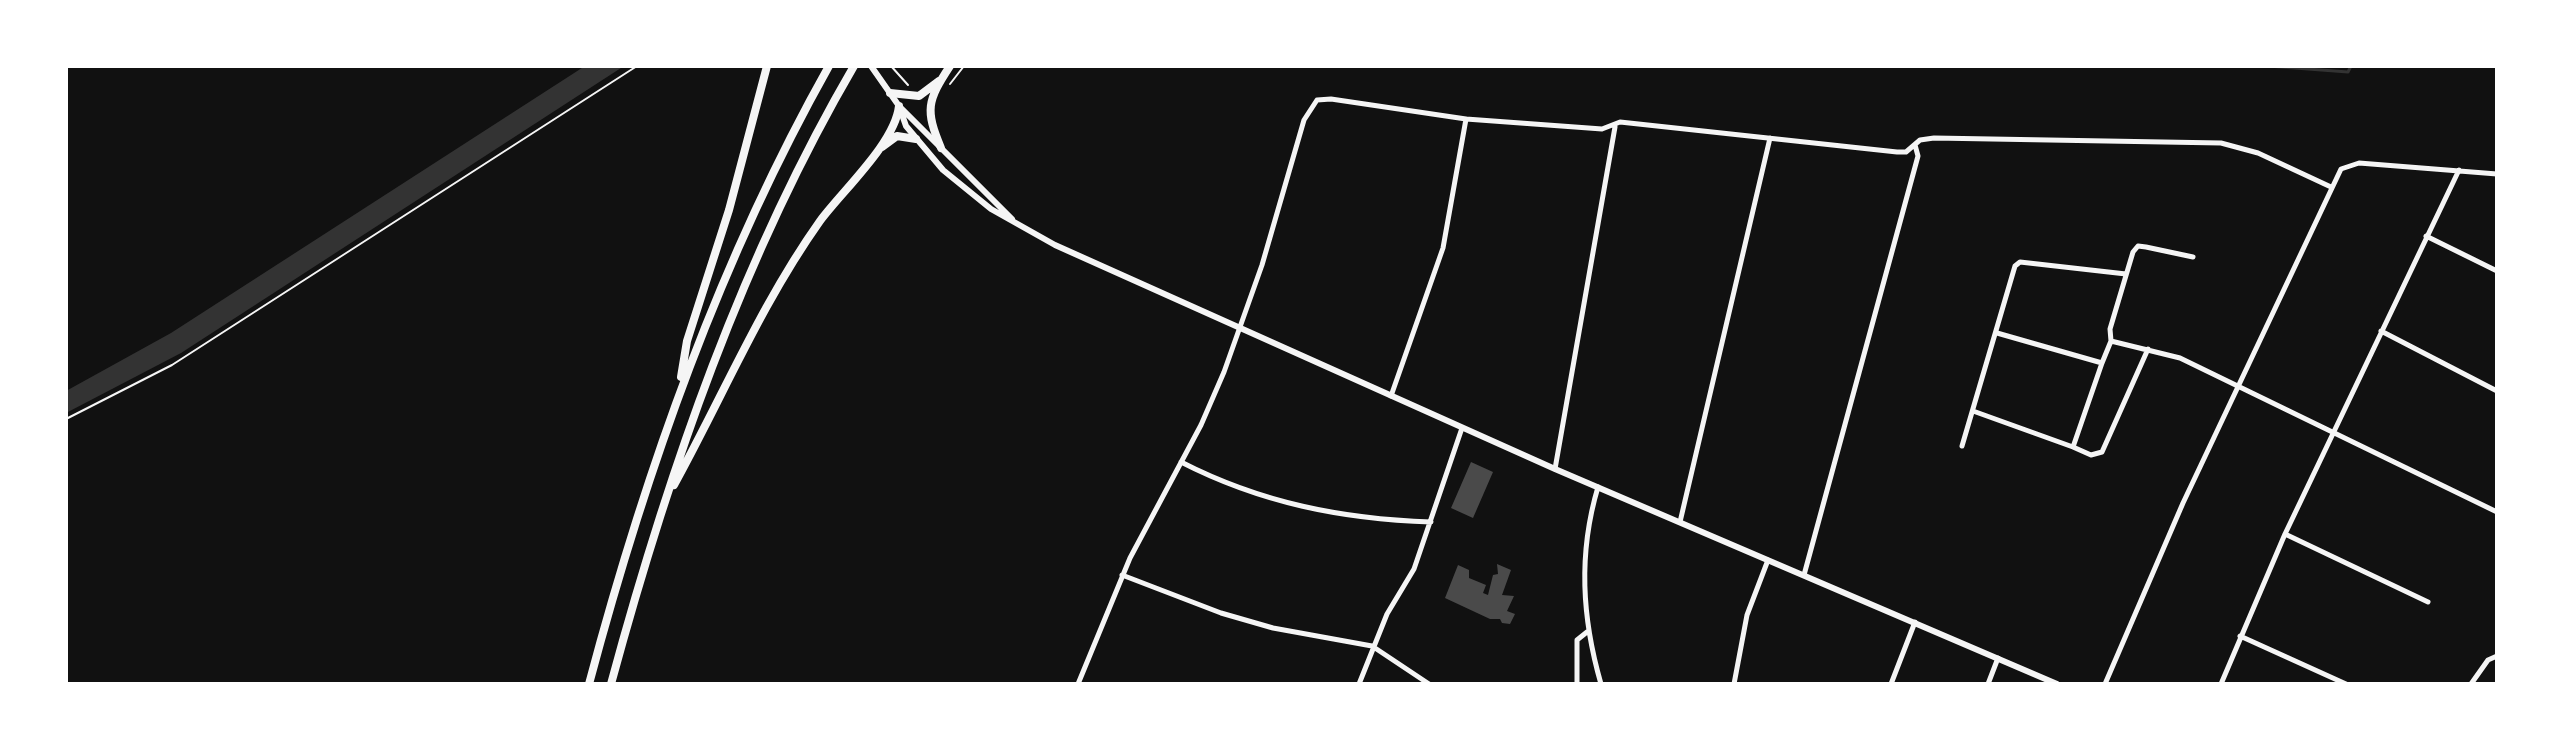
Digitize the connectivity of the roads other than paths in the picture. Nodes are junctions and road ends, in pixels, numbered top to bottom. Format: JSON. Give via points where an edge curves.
{"nodes":[{"id":1,"x":767,"y":66,"type":"edge"},
{"id":2,"x":829,"y":66,"type":"edge"},
{"id":3,"x":854,"y":66,"type":"edge"},
{"id":4,"x":871,"y":66,"type":"edge"},
{"id":5,"x":950,"y":66,"type":"edge"},
{"id":6,"x":942,"y":78,"type":"junction"},
{"id":7,"x":890,"y":93,"type":"junction"},
{"id":8,"x":899,"y":106,"type":"junction"},
{"id":9,"x":1466,"y":119,"type":"junction"},
{"id":10,"x":1615,"y":127,"type":"junction"},
{"id":11,"x":1770,"y":138,"type":"junction"},
{"id":12,"x":916,"y":139,"type":"junction"},
{"id":13,"x":1915,"y":145,"type":"junction"},
{"id":14,"x":941,"y":148,"type":"junction"},
{"id":15,"x":875,"y":153,"type":"junction"},
{"id":16,"x":2459,"y":170,"type":"junction"},
{"id":17,"x":2497,"y":174,"type":"edge"},
{"id":18,"x":2331,"y":187,"type":"junction"},
{"id":19,"x":1018,"y":224,"type":"junction"},
{"id":20,"x":2426,"y":236,"type":"junction"},
{"id":21,"x":2193,"y":257,"type":"dead end"},
{"id":22,"x":2497,"y":271,"type":"edge"},
{"id":23,"x":2126,"y":274,"type":"junction"},
{"id":24,"x":1240,"y":329,"type":"junction"},
{"id":25,"x":2381,"y":331,"type":"junction"},
{"id":26,"x":1997,"y":333,"type":"junction"},
{"id":27,"x":2111,"y":341,"type":"junction"},
{"id":28,"x":2148,"y":349,"type":"junction"},
{"id":29,"x":2102,"y":363,"type":"junction"},
{"id":30,"x":2238,"y":386,"type":"junction"},
{"id":31,"x":2497,"y":391,"type":"edge"},
{"id":32,"x":1391,"y":396,"type":"junction"},
{"id":33,"x":677,"y":399,"type":"junction"},
{"id":34,"x":1973,"y":411,"type":"junction"},
{"id":35,"x":1462,"y":428,"type":"junction"},
{"id":36,"x":2334,"y":433,"type":"junction"},
{"id":37,"x":1962,"y":446,"type":"dead end"},
{"id":38,"x":2073,"y":447,"type":"junction"},
{"id":39,"x":1181,"y":462,"type":"junction"},
{"id":40,"x":1555,"y":469,"type":"junction"},
{"id":41,"x":1598,"y":487,"type":"junction"},
{"id":42,"x":664,"y":503,"type":"junction"},
{"id":43,"x":2497,"y":512,"type":"edge"},
{"id":44,"x":1431,"y":522,"type":"junction"},
{"id":45,"x":1680,"y":522,"type":"junction"},
{"id":46,"x":2285,"y":534,"type":"junction"},
{"id":47,"x":1768,"y":560,"type":"junction"},
{"id":48,"x":1122,"y":575,"type":"junction"},
{"id":49,"x":1804,"y":575,"type":"junction"},
{"id":50,"x":2428,"y":602,"type":"dead end"},
{"id":51,"x":1915,"y":622,"type":"junction"},
{"id":52,"x":1587,"y":632,"type":"junction"},
{"id":53,"x":2240,"y":636,"type":"junction"},
{"id":54,"x":1372,"y":646,"type":"junction"},
{"id":55,"x":2497,"y":656,"type":"edge"},
{"id":56,"x":1998,"y":658,"type":"junction"},
{"id":57,"x":589,"y":684,"type":"edge"},
{"id":58,"x":611,"y":684,"type":"edge"},
{"id":59,"x":1079,"y":684,"type":"edge"},
{"id":60,"x":1359,"y":684,"type":"edge"},
{"id":61,"x":1429,"y":684,"type":"edge"},
{"id":62,"x":1577,"y":684,"type":"edge"},
{"id":63,"x":1601,"y":684,"type":"edge"},
{"id":64,"x":1734,"y":684,"type":"edge"},
{"id":65,"x":1891,"y":684,"type":"edge"},
{"id":66,"x":1988,"y":684,"type":"edge"},
{"id":67,"x":2057,"y":684,"type":"edge"},
{"id":68,"x":2105,"y":684,"type":"edge"},
{"id":69,"x":2221,"y":684,"type":"edge"},
{"id":70,"x":2346,"y":684,"type":"edge"},
{"id":71,"x":2471,"y":684,"type":"edge"}],
"edges":[{"from":1,"to":33,"type":"highway","via":[[687,341]]},
{"from":2,"to":33,"type":"highway","via":[[752,215]]},
{"from":3,"to":42,"type":"highway","via":[[742,292]]},
{"from":4,"to":7,"type":"main road"},
{"from":5,"to":6,"type":"highway"},
{"from":6,"to":7,"type":"highway","via":[[919,96]]},
{"from":6,"to":14,"type":"highway","via":[[928,114]]},
{"from":7,"to":8,"type":"main road"},
{"from":8,"to":12,"type":"main road"},
{"from":8,"to":14,"type":"main road"},
{"from":8,"to":15,"type":"highway","via":[[895,125]]},
{"from":9,"to":10,"type":"street"},
{"from":9,"to":24,"type":"street","via":[[1317,100],[1292,154]]},
{"from":9,"to":32,"type":"street","via":[[1443,248]]},
{"from":10,"to":11,"type":"street","via":[[1620,122]]},
{"from":10,"to":40,"type":"street"},
{"from":11,"to":13,"type":"street","via":[[1897,152]]},
{"from":11,"to":45,"type":"street"},
{"from":12,"to":15,"type":"highway","via":[[897,136]]},
{"from":12,"to":19,"type":"main road","via":[[967,191]]},
{"from":13,"to":18,"type":"street","via":[[1934,138],[2221,143],[2258,153]]},
{"from":13,"to":49,"type":"street","via":[[1912,180]]},
{"from":14,"to":19,"type":"main road"},
{"from":15,"to":42,"type":"highway","via":[[819,223],[763,310]]},
{"from":16,"to":17,"type":"street"},
{"from":16,"to":18,"type":"street","via":[[2349,164]]},
{"from":16,"to":20,"type":"street"},
{"from":18,"to":30,"type":"street"},
{"from":19,"to":24,"type":"main road"},
{"from":20,"to":22,"type":"street"},
{"from":20,"to":25,"type":"street"},
{"from":21,"to":23,"type":"street","via":[[2138,246]]},
{"from":23,"to":26,"type":"street","via":[[2020,262]]},
{"from":23,"to":27,"type":"street"},
{"from":24,"to":32,"type":"main road"},
{"from":24,"to":39,"type":"street"},
{"from":25,"to":31,"type":"street"},
{"from":25,"to":36,"type":"street"},
{"from":26,"to":29,"type":"street"},
{"from":26,"to":34,"type":"street"},
{"from":27,"to":28,"type":"street"},
{"from":27,"to":29,"type":"street"},
{"from":28,"to":30,"type":"street"},
{"from":28,"to":38,"type":"street","via":[[2102,452],[2091,455]]},
{"from":29,"to":38,"type":"street"},
{"from":30,"to":36,"type":"street"},
{"from":30,"to":68,"type":"street"},
{"from":32,"to":35,"type":"main road"},
{"from":33,"to":57,"type":"highway"},
{"from":34,"to":37,"type":"street"},
{"from":34,"to":38,"type":"street"},
{"from":35,"to":40,"type":"main road"},
{"from":35,"to":44,"type":"street"},
{"from":36,"to":43,"type":"street"},
{"from":36,"to":46,"type":"street"},
{"from":39,"to":44,"type":"street","via":[[1222,483],[1317,512]]},
{"from":39,"to":48,"type":"street"},
{"from":40,"to":41,"type":"main road"},
{"from":41,"to":45,"type":"main road"},
{"from":41,"to":52,"type":"street","via":[[1585,554]]},
{"from":42,"to":58,"type":"highway"},
{"from":44,"to":54,"type":"street","via":[[1414,569]]},
{"from":45,"to":47,"type":"main road"},
{"from":46,"to":50,"type":"street"},
{"from":46,"to":53,"type":"street"},
{"from":47,"to":49,"type":"main road"},
{"from":47,"to":64,"type":"street","via":[[1747,615]]},
{"from":48,"to":54,"type":"street","via":[[1273,628]]},
{"from":48,"to":59,"type":"street"},
{"from":49,"to":51,"type":"main road"},
{"from":51,"to":56,"type":"main road"},
{"from":51,"to":65,"type":"street"},
{"from":52,"to":62,"type":"street","via":[[1577,640]]},
{"from":52,"to":63,"type":"street"},
{"from":53,"to":69,"type":"street"},
{"from":53,"to":70,"type":"street"},
{"from":54,"to":60,"type":"street"},
{"from":54,"to":61,"type":"street"},
{"from":55,"to":71,"type":"street"},
{"from":56,"to":66,"type":"street"},
{"from":56,"to":67,"type":"main road"}]}
